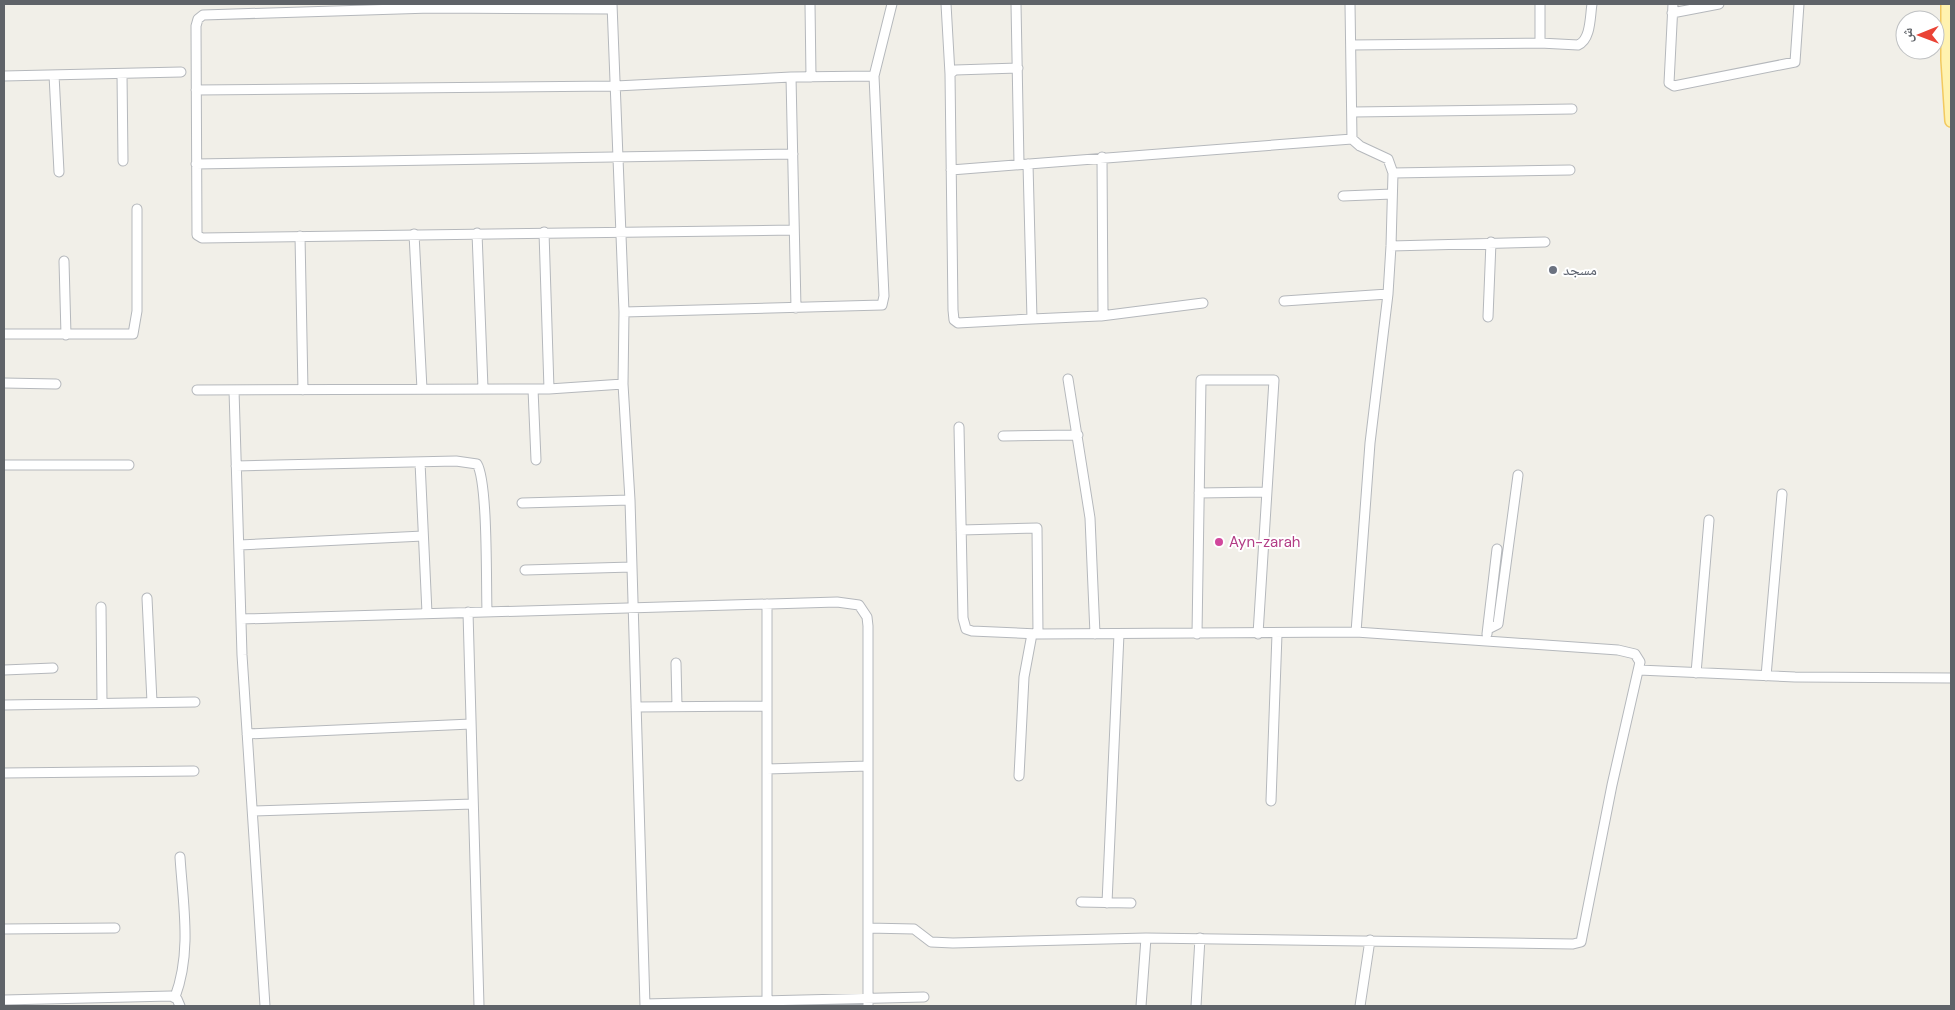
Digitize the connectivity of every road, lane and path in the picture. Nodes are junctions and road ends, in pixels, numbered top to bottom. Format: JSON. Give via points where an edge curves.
{"nodes":[{"id":1,"x":810,"y":4,"type":"edge"},
{"id":2,"x":892,"y":4,"type":"edge"},
{"id":3,"x":946,"y":4,"type":"edge"},
{"id":4,"x":1016,"y":4,"type":"edge"},
{"id":5,"x":1350,"y":4,"type":"edge"},
{"id":6,"x":1540,"y":4,"type":"edge"},
{"id":7,"x":1592,"y":4,"type":"edge"},
{"id":8,"x":1719,"y":4,"type":"edge"},
{"id":9,"x":1799,"y":4,"type":"edge"},
{"id":10,"x":1947,"y":4,"type":"edge"},
{"id":11,"x":431,"y":6,"type":"edge"},
{"id":12,"x":498,"y":6,"type":"edge"},
{"id":13,"x":612,"y":6,"type":"edge"},
{"id":14,"x":364,"y":7,"type":"edge"},
{"id":15,"x":296,"y":8,"type":"edge"},
{"id":16,"x":1672,"y":8,"type":"edge"},
{"id":17,"x":1540,"y":43,"type":"junction"},
{"id":18,"x":1351,"y":45,"type":"junction"},
{"id":19,"x":1018,"y":68,"type":"junction"},
{"id":20,"x":182,"y":72,"type":"dead end"},
{"id":21,"x":122,"y":74,"type":"junction"},
{"id":22,"x":950,"y":74,"type":"junction"},
{"id":23,"x":54,"y":75,"type":"junction"},
{"id":24,"x":4,"y":76,"type":"edge"},
{"id":25,"x":811,"y":76,"type":"junction"},
{"id":26,"x":874,"y":76,"type":"junction"},
{"id":27,"x":791,"y":77,"type":"junction"},
{"id":28,"x":616,"y":86,"type":"junction"},
{"id":29,"x":196,"y":90,"type":"junction"},
{"id":30,"x":1572,"y":109,"type":"dead end"},
{"id":31,"x":1353,"y":112,"type":"junction"},
{"id":32,"x":1951,"y":121,"type":"edge"},
{"id":33,"x":1352,"y":139,"type":"junction"},
{"id":34,"x":792,"y":154,"type":"junction"},
{"id":35,"x":1102,"y":157,"type":"junction"},
{"id":36,"x":618,"y":158,"type":"junction"},
{"id":37,"x":123,"y":161,"type":"dead end"},
{"id":38,"x":196,"y":164,"type":"junction"},
{"id":39,"x":1024,"y":164,"type":"junction"},
{"id":40,"x":952,"y":170,"type":"junction"},
{"id":41,"x":1570,"y":170,"type":"dead end"},
{"id":42,"x":59,"y":172,"type":"dead end"},
{"id":43,"x":1393,"y":173,"type":"junction"},
{"id":44,"x":1392,"y":194,"type":"junction"},
{"id":45,"x":1343,"y":196,"type":"dead end"},
{"id":46,"x":137,"y":208,"type":"dead end"},
{"id":47,"x":794,"y":230,"type":"junction"},
{"id":48,"x":544,"y":232,"type":"junction"},
{"id":49,"x":477,"y":233,"type":"junction"},
{"id":50,"x":414,"y":234,"type":"junction"},
{"id":51,"x":620,"y":234,"type":"junction"},
{"id":52,"x":300,"y":236,"type":"junction"},
{"id":53,"x":1492,"y":242,"type":"junction"},
{"id":54,"x":1545,"y":242,"type":"dead end"},
{"id":55,"x":1391,"y":246,"type":"junction"},
{"id":56,"x":64,"y":261,"type":"dead end"},
{"id":57,"x":1388,"y":294,"type":"junction"},
{"id":58,"x":1284,"y":301,"type":"dead end"},
{"id":59,"x":1203,"y":303,"type":"dead end"},
{"id":60,"x":796,"y":308,"type":"junction"},
{"id":61,"x":624,"y":312,"type":"junction"},
{"id":62,"x":1101,"y":316,"type":"junction"},
{"id":63,"x":1488,"y":317,"type":"dead end"},
{"id":64,"x":1032,"y":319,"type":"junction"},
{"id":65,"x":4,"y":334,"type":"edge"},
{"id":66,"x":66,"y":335,"type":"junction"},
{"id":67,"x":1068,"y":379,"type":"dead end"},
{"id":68,"x":4,"y":383,"type":"edge"},
{"id":69,"x":56,"y":384,"type":"dead end"},
{"id":70,"x":623,"y":384,"type":"junction"},
{"id":71,"x":483,"y":388,"type":"junction"},
{"id":72,"x":422,"y":389,"type":"junction"},
{"id":73,"x":533,"y":389,"type":"junction"},
{"id":74,"x":549,"y":389,"type":"junction"},
{"id":75,"x":197,"y":390,"type":"dead end"},
{"id":76,"x":234,"y":390,"type":"junction"},
{"id":77,"x":304,"y":390,"type":"junction"},
{"id":78,"x":959,"y":427,"type":"dead end"},
{"id":79,"x":1078,"y":435,"type":"junction"},
{"id":80,"x":1003,"y":436,"type":"dead end"},
{"id":81,"x":536,"y":460,"type":"dead end"},
{"id":82,"x":420,"y":462,"type":"junction"},
{"id":83,"x":4,"y":464,"type":"edge"},
{"id":84,"x":128,"y":465,"type":"dead end"},
{"id":85,"x":236,"y":466,"type":"junction"},
{"id":86,"x":1518,"y":474,"type":"dead end"},
{"id":87,"x":1199,"y":492,"type":"junction"},
{"id":88,"x":1267,"y":492,"type":"junction"},
{"id":89,"x":1782,"y":494,"type":"dead end"},
{"id":90,"x":630,"y":500,"type":"junction"},
{"id":91,"x":522,"y":503,"type":"dead end"},
{"id":92,"x":1709,"y":520,"type":"dead end"},
{"id":93,"x":961,"y":530,"type":"junction"},
{"id":94,"x":423,"y":536,"type":"junction"},
{"id":95,"x":239,"y":545,"type":"junction"},
{"id":96,"x":1497,"y":549,"type":"dead end"},
{"id":97,"x":632,"y":567,"type":"junction"},
{"id":98,"x":525,"y":570,"type":"dead end"},
{"id":99,"x":147,"y":598,"type":"dead end"},
{"id":100,"x":767,"y":604,"type":"junction"},
{"id":101,"x":101,"y":606,"type":"dead end"},
{"id":102,"x":634,"y":608,"type":"junction"},
{"id":103,"x":487,"y":611,"type":"junction"},
{"id":104,"x":468,"y":612,"type":"junction"},
{"id":105,"x":427,"y":613,"type":"junction"},
{"id":106,"x":241,"y":619,"type":"junction"},
{"id":107,"x":1488,"y":629,"type":"junction"},
{"id":108,"x":1356,"y":632,"type":"junction"},
{"id":109,"x":1035,"y":634,"type":"junction"},
{"id":110,"x":1095,"y":634,"type":"junction"},
{"id":111,"x":1119,"y":634,"type":"junction"},
{"id":112,"x":1197,"y":634,"type":"junction"},
{"id":113,"x":1258,"y":634,"type":"junction"},
{"id":114,"x":1277,"y":634,"type":"junction"},
{"id":115,"x":1486,"y":642,"type":"junction"},
{"id":116,"x":676,"y":663,"type":"dead end"},
{"id":117,"x":53,"y":668,"type":"dead end"},
{"id":118,"x":4,"y":670,"type":"edge"},
{"id":119,"x":1639,"y":670,"type":"junction"},
{"id":120,"x":1696,"y":673,"type":"junction"},
{"id":121,"x":1766,"y":676,"type":"junction"},
{"id":122,"x":1951,"y":678,"type":"edge"},
{"id":123,"x":152,"y":702,"type":"junction"},
{"id":124,"x":195,"y":702,"type":"dead end"},
{"id":125,"x":102,"y":703,"type":"junction"},
{"id":126,"x":4,"y":705,"type":"edge"},
{"id":127,"x":677,"y":706,"type":"junction"},
{"id":128,"x":767,"y":706,"type":"junction"},
{"id":129,"x":636,"y":707,"type":"junction"},
{"id":130,"x":471,"y":724,"type":"junction"},
{"id":131,"x":247,"y":734,"type":"junction"},
{"id":132,"x":868,"y":766,"type":"junction"},
{"id":133,"x":767,"y":769,"type":"junction"},
{"id":134,"x":194,"y":771,"type":"dead end"},
{"id":135,"x":4,"y":773,"type":"edge"},
{"id":136,"x":1018,"y":776,"type":"dead end"},
{"id":137,"x":1271,"y":801,"type":"dead end"},
{"id":138,"x":473,"y":804,"type":"junction"},
{"id":139,"x":253,"y":810,"type":"junction"},
{"id":140,"x":180,"y":857,"type":"dead end"},
{"id":141,"x":1081,"y":902,"type":"dead end"},
{"id":142,"x":1107,"y":903,"type":"junction"},
{"id":143,"x":1131,"y":903,"type":"dead end"},
{"id":144,"x":115,"y":928,"type":"dead end"},
{"id":145,"x":868,"y":928,"type":"junction"},
{"id":146,"x":4,"y":929,"type":"edge"},
{"id":147,"x":1146,"y":938,"type":"junction"},
{"id":148,"x":1200,"y":938,"type":"junction"},
{"id":149,"x":1370,"y":940,"type":"junction"},
{"id":150,"x":924,"y":997,"type":"dead end"},
{"id":151,"x":175,"y":998,"type":"junction"},
{"id":152,"x":4,"y":1000,"type":"edge"},
{"id":153,"x":767,"y":1001,"type":"junction"},
{"id":154,"x":113,"y":1002,"type":"edge"},
{"id":155,"x":868,"y":1002,"type":"edge"},
{"id":156,"x":44,"y":1003,"type":"edge"},
{"id":157,"x":788,"y":1003,"type":"edge"},
{"id":158,"x":716,"y":1004,"type":"edge"},
{"id":159,"x":645,"y":1005,"type":"edge"},
{"id":160,"x":180,"y":1006,"type":"edge"},
{"id":161,"x":265,"y":1006,"type":"edge"},
{"id":162,"x":479,"y":1006,"type":"edge"},
{"id":163,"x":1141,"y":1006,"type":"edge"},
{"id":164,"x":1196,"y":1006,"type":"edge"},
{"id":165,"x":1360,"y":1006,"type":"edge"}],
"edges":[{"from":1,"to":25,"type":"street"},
{"from":2,"to":26,"type":"street"},
{"from":3,"to":22,"type":"street"},
{"from":4,"to":19,"type":"street"},
{"from":5,"to":18,"type":"street"},
{"from":6,"to":17,"type":"street"},
{"from":7,"to":17,"type":"street","via":[[1583,43]]},
{"from":8,"to":16,"type":"street"},
{"from":9,"to":16,"type":"street","via":[[1795,62],[1674,86],[1669,83]]},
{"from":10,"to":32,"type":"main road"},
{"from":11,"to":12,"type":"street"},
{"from":11,"to":14,"type":"street"},
{"from":12,"to":13,"type":"street"},
{"from":13,"to":28,"type":"street"},
{"from":14,"to":15,"type":"street"},
{"from":15,"to":29,"type":"street","via":[[203,15],[198,19]]},
{"from":17,"to":18,"type":"street"},
{"from":18,"to":31,"type":"street"},
{"from":19,"to":22,"type":"street","via":[[952,70]]},
{"from":19,"to":39,"type":"street"},
{"from":20,"to":21,"type":"street"},
{"from":21,"to":23,"type":"street"},
{"from":21,"to":37,"type":"street"},
{"from":22,"to":40,"type":"street"},
{"from":23,"to":24,"type":"street"},
{"from":23,"to":42,"type":"street"},
{"from":25,"to":26,"type":"street"},
{"from":25,"to":27,"type":"street"},
{"from":26,"to":60,"type":"street","via":[[884,302],[878,306]]},
{"from":27,"to":28,"type":"street"},
{"from":27,"to":34,"type":"street"},
{"from":28,"to":29,"type":"street"},
{"from":28,"to":36,"type":"street"},
{"from":29,"to":38,"type":"street"},
{"from":30,"to":31,"type":"street"},
{"from":31,"to":33,"type":"street"},
{"from":33,"to":35,"type":"street"},
{"from":33,"to":43,"type":"street","via":[[1388,159]]},
{"from":34,"to":36,"type":"street"},
{"from":34,"to":47,"type":"street"},
{"from":35,"to":39,"type":"street"},
{"from":35,"to":62,"type":"street","via":[[1104,306]]},
{"from":36,"to":38,"type":"street"},
{"from":36,"to":51,"type":"street"},
{"from":38,"to":52,"type":"street","via":[[195,228],[202,238]]},
{"from":39,"to":40,"type":"street"},
{"from":39,"to":64,"type":"street"},
{"from":40,"to":64,"type":"street","via":[[954,320],[962,324]]},
{"from":41,"to":43,"type":"street"},
{"from":43,"to":44,"type":"street"},
{"from":44,"to":45,"type":"street"},
{"from":44,"to":55,"type":"street"},
{"from":46,"to":66,"type":"street","via":[[137,311],[133,334]]},
{"from":47,"to":51,"type":"street"},
{"from":47,"to":60,"type":"street"},
{"from":48,"to":49,"type":"street"},
{"from":48,"to":51,"type":"street"},
{"from":48,"to":74,"type":"street"},
{"from":49,"to":50,"type":"street"},
{"from":49,"to":71,"type":"street"},
{"from":50,"to":52,"type":"street"},
{"from":50,"to":72,"type":"street"},
{"from":51,"to":61,"type":"street"},
{"from":52,"to":77,"type":"street"},
{"from":53,"to":54,"type":"street"},
{"from":53,"to":55,"type":"street"},
{"from":53,"to":63,"type":"street"},
{"from":55,"to":57,"type":"street"},
{"from":56,"to":66,"type":"street"},
{"from":57,"to":58,"type":"street"},
{"from":57,"to":108,"type":"street","via":[[1371,435]]},
{"from":59,"to":62,"type":"street"},
{"from":60,"to":61,"type":"street"},
{"from":61,"to":70,"type":"street"},
{"from":62,"to":64,"type":"street"},
{"from":65,"to":66,"type":"street"},
{"from":67,"to":79,"type":"street"},
{"from":68,"to":69,"type":"street"},
{"from":70,"to":74,"type":"street"},
{"from":70,"to":90,"type":"street"},
{"from":71,"to":72,"type":"street"},
{"from":71,"to":73,"type":"street"},
{"from":72,"to":77,"type":"street"},
{"from":73,"to":74,"type":"street"},
{"from":73,"to":81,"type":"street"},
{"from":75,"to":76,"type":"street"},
{"from":76,"to":77,"type":"street"},
{"from":76,"to":85,"type":"street"},
{"from":78,"to":93,"type":"street"},
{"from":79,"to":80,"type":"street"},
{"from":79,"to":110,"type":"street","via":[[1090,518]]},
{"from":82,"to":85,"type":"street"},
{"from":82,"to":94,"type":"street"},
{"from":82,"to":103,"type":"street","via":[[471,461],[480,469]]},
{"from":83,"to":84,"type":"street"},
{"from":85,"to":95,"type":"street"},
{"from":86,"to":107,"type":"street","via":[[1498,624]]},
{"from":87,"to":88,"type":"street"},
{"from":87,"to":88,"type":"street","via":[[1201,380],[1274,380]]},
{"from":87,"to":112,"type":"street"},
{"from":88,"to":113,"type":"street"},
{"from":89,"to":121,"type":"street"},
{"from":90,"to":91,"type":"street"},
{"from":90,"to":97,"type":"street"},
{"from":92,"to":120,"type":"street"},
{"from":93,"to":109,"type":"street","via":[[966,629]]},
{"from":93,"to":109,"type":"street","via":[[1037,528]]},
{"from":94,"to":95,"type":"street"},
{"from":94,"to":105,"type":"street"},
{"from":95,"to":106,"type":"street"},
{"from":96,"to":107,"type":"street"},
{"from":97,"to":98,"type":"street"},
{"from":97,"to":102,"type":"street"},
{"from":99,"to":123,"type":"street"},
{"from":100,"to":102,"type":"street"},
{"from":100,"to":128,"type":"street"},
{"from":100,"to":132,"type":"street","via":[[850,602],[864,610],[868,626]]},
{"from":101,"to":125,"type":"street"},
{"from":102,"to":103,"type":"street"},
{"from":102,"to":129,"type":"street"},
{"from":103,"to":104,"type":"street"},
{"from":104,"to":105,"type":"street"},
{"from":104,"to":130,"type":"street"},
{"from":105,"to":106,"type":"street"},
{"from":106,"to":131,"type":"street"},
{"from":107,"to":115,"type":"street"},
{"from":108,"to":114,"type":"street"},
{"from":108,"to":115,"type":"street"},
{"from":109,"to":110,"type":"street"},
{"from":109,"to":136,"type":"street","via":[[1024,677]]},
{"from":110,"to":111,"type":"street"},
{"from":111,"to":112,"type":"street"},
{"from":111,"to":142,"type":"street"},
{"from":112,"to":113,"type":"street"},
{"from":113,"to":114,"type":"street"},
{"from":114,"to":137,"type":"street"},
{"from":115,"to":119,"type":"street","via":[[1628,652],[1639,658]]},
{"from":116,"to":127,"type":"street"},
{"from":117,"to":118,"type":"street"},
{"from":119,"to":120,"type":"street"},
{"from":119,"to":149,"type":"street","via":[[1581,942]]},
{"from":120,"to":121,"type":"street"},
{"from":121,"to":122,"type":"street"},
{"from":123,"to":124,"type":"street"},
{"from":123,"to":125,"type":"street"},
{"from":125,"to":126,"type":"street"},
{"from":127,"to":128,"type":"street"},
{"from":127,"to":129,"type":"street"},
{"from":128,"to":133,"type":"street"},
{"from":129,"to":159,"type":"street"},
{"from":130,"to":131,"type":"street"},
{"from":130,"to":138,"type":"street"},
{"from":131,"to":139,"type":"street"},
{"from":132,"to":133,"type":"street"},
{"from":132,"to":145,"type":"street"},
{"from":133,"to":153,"type":"street"},
{"from":134,"to":135,"type":"street"},
{"from":138,"to":139,"type":"street"},
{"from":138,"to":162,"type":"street"},
{"from":139,"to":161,"type":"street"},
{"from":140,"to":151,"type":"street","via":[[185,957]]},
{"from":141,"to":142,"type":"street"},
{"from":142,"to":143,"type":"street"},
{"from":144,"to":146,"type":"street"},
{"from":145,"to":147,"type":"street","via":[[914,929],[928,941],[945,943]]},
{"from":145,"to":155,"type":"street"},
{"from":147,"to":148,"type":"street"},
{"from":147,"to":163,"type":"street"},
{"from":148,"to":149,"type":"street"},
{"from":148,"to":164,"type":"street"},
{"from":149,"to":165,"type":"street"},
{"from":150,"to":155,"type":"street"},
{"from":151,"to":154,"type":"street"},
{"from":151,"to":160,"type":"street"},
{"from":152,"to":156,"type":"street"},
{"from":153,"to":157,"type":"street"},
{"from":153,"to":158,"type":"street"},
{"from":154,"to":156,"type":"street"},
{"from":155,"to":157,"type":"street"},
{"from":158,"to":159,"type":"street"}]}
